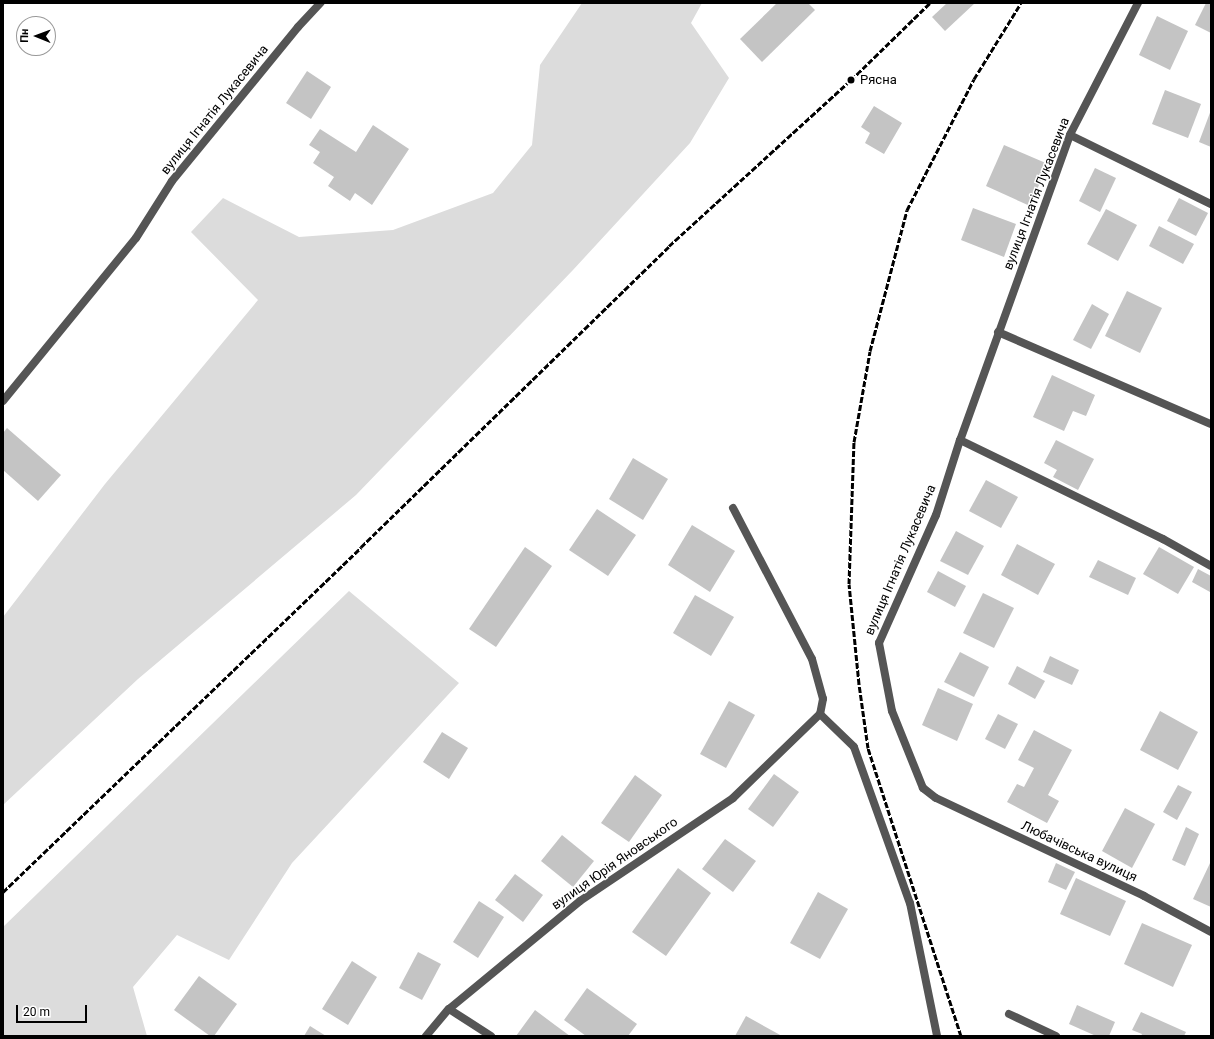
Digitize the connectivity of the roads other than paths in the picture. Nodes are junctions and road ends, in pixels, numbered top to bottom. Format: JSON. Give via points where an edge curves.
{"nodes":[{"id":1,"x":320,"y":3,"type":"edge"},
{"id":2,"x":1138,"y":3,"type":"edge"},
{"id":3,"x":1070,"y":135,"type":"junction"},
{"id":4,"x":1211,"y":204,"type":"edge"},
{"id":5,"x":998,"y":332,"type":"junction"},
{"id":6,"x":3,"y":401,"type":"edge"},
{"id":7,"x":1211,"y":424,"type":"edge"},
{"id":8,"x":960,"y":440,"type":"junction"},
{"id":9,"x":733,"y":508,"type":"dead end"},
{"id":10,"x":1211,"y":566,"type":"edge"},
{"id":11,"x":820,"y":714,"type":"junction"},
{"id":12,"x":936,"y":798,"type":"joint"},
{"id":13,"x":1211,"y":932,"type":"edge"},
{"id":14,"x":449,"y":1009,"type":"junction"},
{"id":15,"x":1009,"y":1014,"type":"dead end"},
{"id":16,"x":426,"y":1036,"type":"edge"},
{"id":17,"x":491,"y":1036,"type":"edge"},
{"id":18,"x":936,"y":1036,"type":"edge"},
{"id":19,"x":1056,"y":1036,"type":"edge"}],
"edges":[{"from":1,"to":6,"type":"street","name":"вулиця Ігнатія Лукасевича","via":[[172,181],[136,238]]},
{"from":2,"to":3,"type":"street","name":"вулиця Ігнатія Лукасевича"},
{"from":3,"to":4,"type":"street"},
{"from":3,"to":5,"type":"street","name":"вулиця Ігнатія Лукасевича"},
{"from":5,"to":7,"type":"street"},
{"from":5,"to":8,"type":"street","name":"вулиця Ігнатія Лукасевича"},
{"from":8,"to":10,"type":"street","via":[[1163,539]]},
{"from":8,"to":12,"type":"street","name":"вулиця Ігнатія Лукасевича","via":[[936,516],[879,643],[892,711],[923,788]]},
{"from":9,"to":11,"type":"street","via":[[812,660],[823,699]]},
{"from":11,"to":14,"type":"street","name":"вулиця Юрія Яновського","via":[[733,798],[580,901]]},
{"from":11,"to":18,"type":"street","via":[[854,746],[910,903]]},
{"from":12,"to":13,"type":"street","name":"Любачівська вулиця","via":[[1144,896]]},
{"from":14,"to":16,"type":"street","name":"вулиця Юрія Яновського"},
{"from":14,"to":17,"type":"street"},
{"from":15,"to":19,"type":"street"}]}
